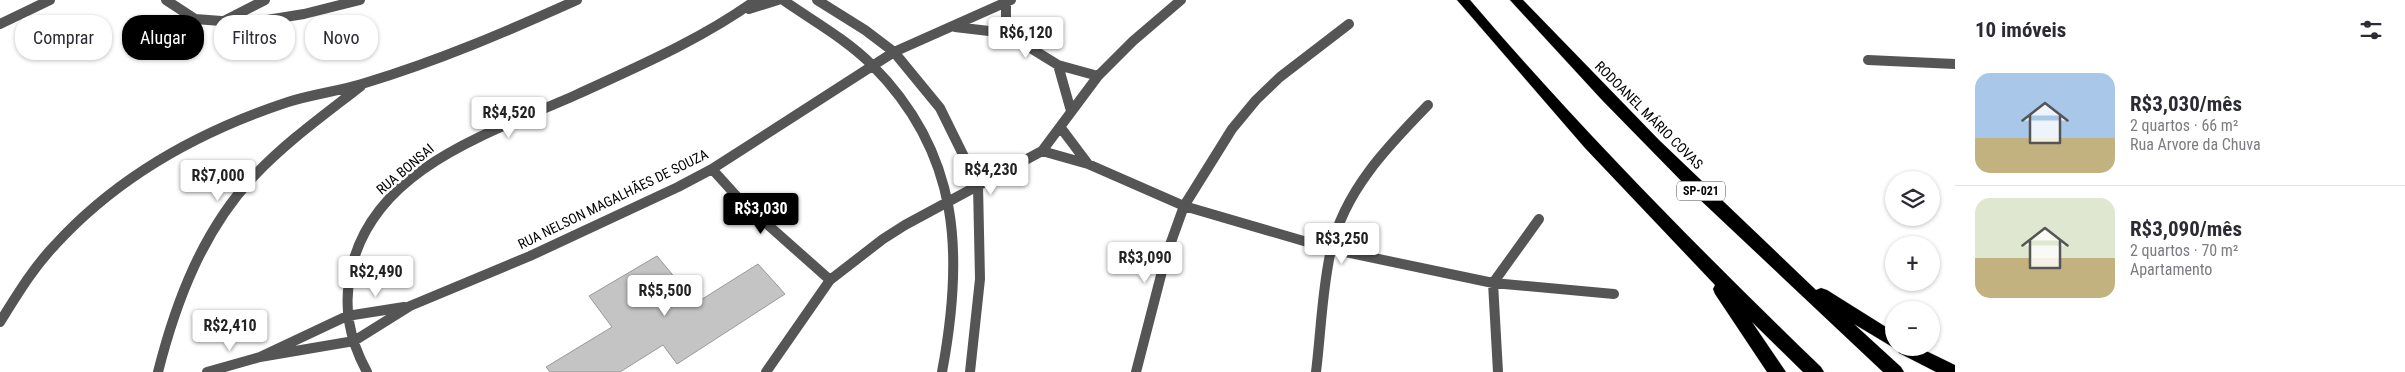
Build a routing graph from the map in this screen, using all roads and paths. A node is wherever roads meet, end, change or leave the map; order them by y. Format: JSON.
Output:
{"nodes":[{"id":1,"x":50,"y":0,"type":"edge"},
{"id":2,"x":166,"y":0,"type":"edge"},
{"id":3,"x":265,"y":0,"type":"edge"},
{"id":4,"x":360,"y":0,"type":"edge"},
{"id":5,"x":576,"y":0,"type":"edge"},
{"id":6,"x":756,"y":0,"type":"edge"},
{"id":7,"x":778,"y":0,"type":"edge"},
{"id":8,"x":783,"y":0,"type":"edge"},
{"id":9,"x":816,"y":0,"type":"edge"},
{"id":10,"x":1181,"y":0,"type":"edge"},
{"id":11,"x":1464,"y":0,"type":"edge"},
{"id":12,"x":1516,"y":0,"type":"edge"},
{"id":13,"x":1008,"y":2,"type":"edge"},
{"id":14,"x":740,"y":12,"type":"junction"},
{"id":15,"x":235,"y":15,"type":"edge"},
{"id":16,"x":295,"y":15,"type":"edge"},
{"id":17,"x":214,"y":20,"type":"edge"},
{"id":18,"x":0,"y":24,"type":"edge"},
{"id":19,"x":1349,"y":24,"type":"dead end"},
{"id":20,"x":954,"y":27,"type":"junction"},
{"id":21,"x":1006,"y":33,"type":"junction"},
{"id":22,"x":894,"y":52,"type":"junction"},
{"id":23,"x":1868,"y":60,"type":"dead end"},
{"id":24,"x":1955,"y":64,"type":"edge"},
{"id":25,"x":1058,"y":65,"type":"junction"},
{"id":26,"x":873,"y":66,"type":"junction"},
{"id":27,"x":1098,"y":76,"type":"junction"},
{"id":28,"x":364,"y":84,"type":"junction"},
{"id":29,"x":1428,"y":105,"type":"dead end"},
{"id":30,"x":1072,"y":110,"type":"junction"},
{"id":31,"x":1061,"y":128,"type":"junction"},
{"id":32,"x":1042,"y":151,"type":"junction"},
{"id":33,"x":1088,"y":164,"type":"junction"},
{"id":34,"x":712,"y":169,"type":"junction"},
{"id":35,"x":978,"y":185,"type":"junction"},
{"id":36,"x":948,"y":202,"type":"junction"},
{"id":37,"x":1184,"y":206,"type":"junction"},
{"id":38,"x":1538,"y":219,"type":"dead end"},
{"id":39,"x":1744,"y":234,"type":"junction"},
{"id":40,"x":1331,"y":249,"type":"junction"},
{"id":41,"x":1700,"y":259,"type":"junction"},
{"id":42,"x":830,"y":280,"type":"junction"},
{"id":43,"x":1493,"y":283,"type":"junction"},
{"id":44,"x":1614,"y":294,"type":"dead end"},
{"id":45,"x":410,"y":306,"type":"junction"},
{"id":46,"x":347,"y":316,"type":"junction"},
{"id":47,"x":0,"y":322,"type":"edge"},
{"id":48,"x":1885,"y":335,"type":"edge"},
{"id":49,"x":354,"y":341,"type":"junction"},
{"id":50,"x":260,"y":356,"type":"junction"},
{"id":51,"x":1921,"y":356,"type":"edge"},
{"id":52,"x":158,"y":372,"type":"edge"},
{"id":53,"x":207,"y":372,"type":"edge"},
{"id":54,"x":367,"y":372,"type":"edge"},
{"id":55,"x":766,"y":372,"type":"edge"},
{"id":56,"x":942,"y":372,"type":"edge"},
{"id":57,"x":970,"y":372,"type":"edge"},
{"id":58,"x":1136,"y":372,"type":"edge"},
{"id":59,"x":1316,"y":372,"type":"edge"},
{"id":60,"x":1498,"y":372,"type":"edge"},
{"id":61,"x":1777,"y":372,"type":"edge"},
{"id":62,"x":1815,"y":372,"type":"edge"},
{"id":63,"x":1895,"y":372,"type":"edge"},
{"id":64,"x":1953,"y":372,"type":"edge"}],
"edges":[{"from":1,"to":18,"type":"street"},
{"from":2,"to":17,"type":"street"},
{"from":3,"to":15,"type":"street"},
{"from":4,"to":16,"type":"street"},
{"from":5,"to":28,"type":"street"},
{"from":6,"to":14,"type":"street"},
{"from":7,"to":14,"type":"street"},
{"from":8,"to":26,"type":"street"},
{"from":9,"to":22,"type":"street"},
{"from":10,"to":27,"type":"street"},
{"from":11,"to":41,"type":"highway"},
{"from":12,"to":39,"type":"highway","name":"RODOANEL MÁRIO COVAS","number":"SP-021"},
{"from":13,"to":20,"type":"street","name":"RUA NELSON MAGALHÃES DE SOUZA"},
{"from":13,"to":21,"type":"street"},
{"from":14,"to":46,"type":"street","name":"RUA BONSAI"},
{"from":19,"to":37,"type":"street"},
{"from":20,"to":21,"type":"street"},
{"from":20,"to":22,"type":"street","name":"RUA NELSON MAGALHÃES DE SOUZA"},
{"from":21,"to":25,"type":"street"},
{"from":22,"to":26,"type":"street","name":"RUA NELSON MAGALHÃES DE SOUZA"},
{"from":22,"to":35,"type":"street"},
{"from":23,"to":24,"type":"street"},
{"from":25,"to":27,"type":"street"},
{"from":25,"to":30,"type":"street"},
{"from":26,"to":34,"type":"street","name":"RUA NELSON MAGALHÃES DE SOUZA"},
{"from":26,"to":36,"type":"street"},
{"from":27,"to":30,"type":"street"},
{"from":28,"to":47,"type":"street"},
{"from":28,"to":52,"type":"street"},
{"from":29,"to":40,"type":"street"},
{"from":30,"to":31,"type":"street"},
{"from":31,"to":32,"type":"street"},
{"from":31,"to":33,"type":"street"},
{"from":32,"to":33,"type":"street"},
{"from":32,"to":35,"type":"street"},
{"from":33,"to":37,"type":"street"},
{"from":34,"to":42,"type":"street"},
{"from":34,"to":45,"type":"street","name":"RUA NELSON MAGALHÃES DE SOUZA"},
{"from":35,"to":36,"type":"street"},
{"from":35,"to":57,"type":"street"},
{"from":36,"to":42,"type":"street"},
{"from":36,"to":56,"type":"street"},
{"from":37,"to":40,"type":"street"},
{"from":37,"to":58,"type":"street"},
{"from":38,"to":43,"type":"street"},
{"from":39,"to":48,"type":"highway"},
{"from":39,"to":63,"type":"highway","name":"RODOANEL MÁRIO COVAS","number":"SP-021"},
{"from":40,"to":43,"type":"street"},
{"from":40,"to":59,"type":"street"},
{"from":41,"to":61,"type":"highway"},
{"from":41,"to":62,"type":"highway"},
{"from":42,"to":55,"type":"street"},
{"from":43,"to":44,"type":"street"},
{"from":43,"to":60,"type":"street"},
{"from":45,"to":46,"type":"street","name":"RUA NELSON MAGALHÃES DE SOUZA"},
{"from":45,"to":49,"type":"street","name":"RUA NELSON MAGALHÃES DE SOUZA"},
{"from":46,"to":49,"type":"street","name":"RUA BONSAI"},
{"from":46,"to":50,"type":"street","name":"RUA NELSON MAGALHÃES DE SOUZA"},
{"from":49,"to":50,"type":"street"},
{"from":49,"to":54,"type":"street","name":"RUA BONSAI"},
{"from":50,"to":53,"type":"street","name":"RUA NELSON MAGALHÃES DE SOUZA"},
{"from":51,"to":64,"type":"highway"}]}
